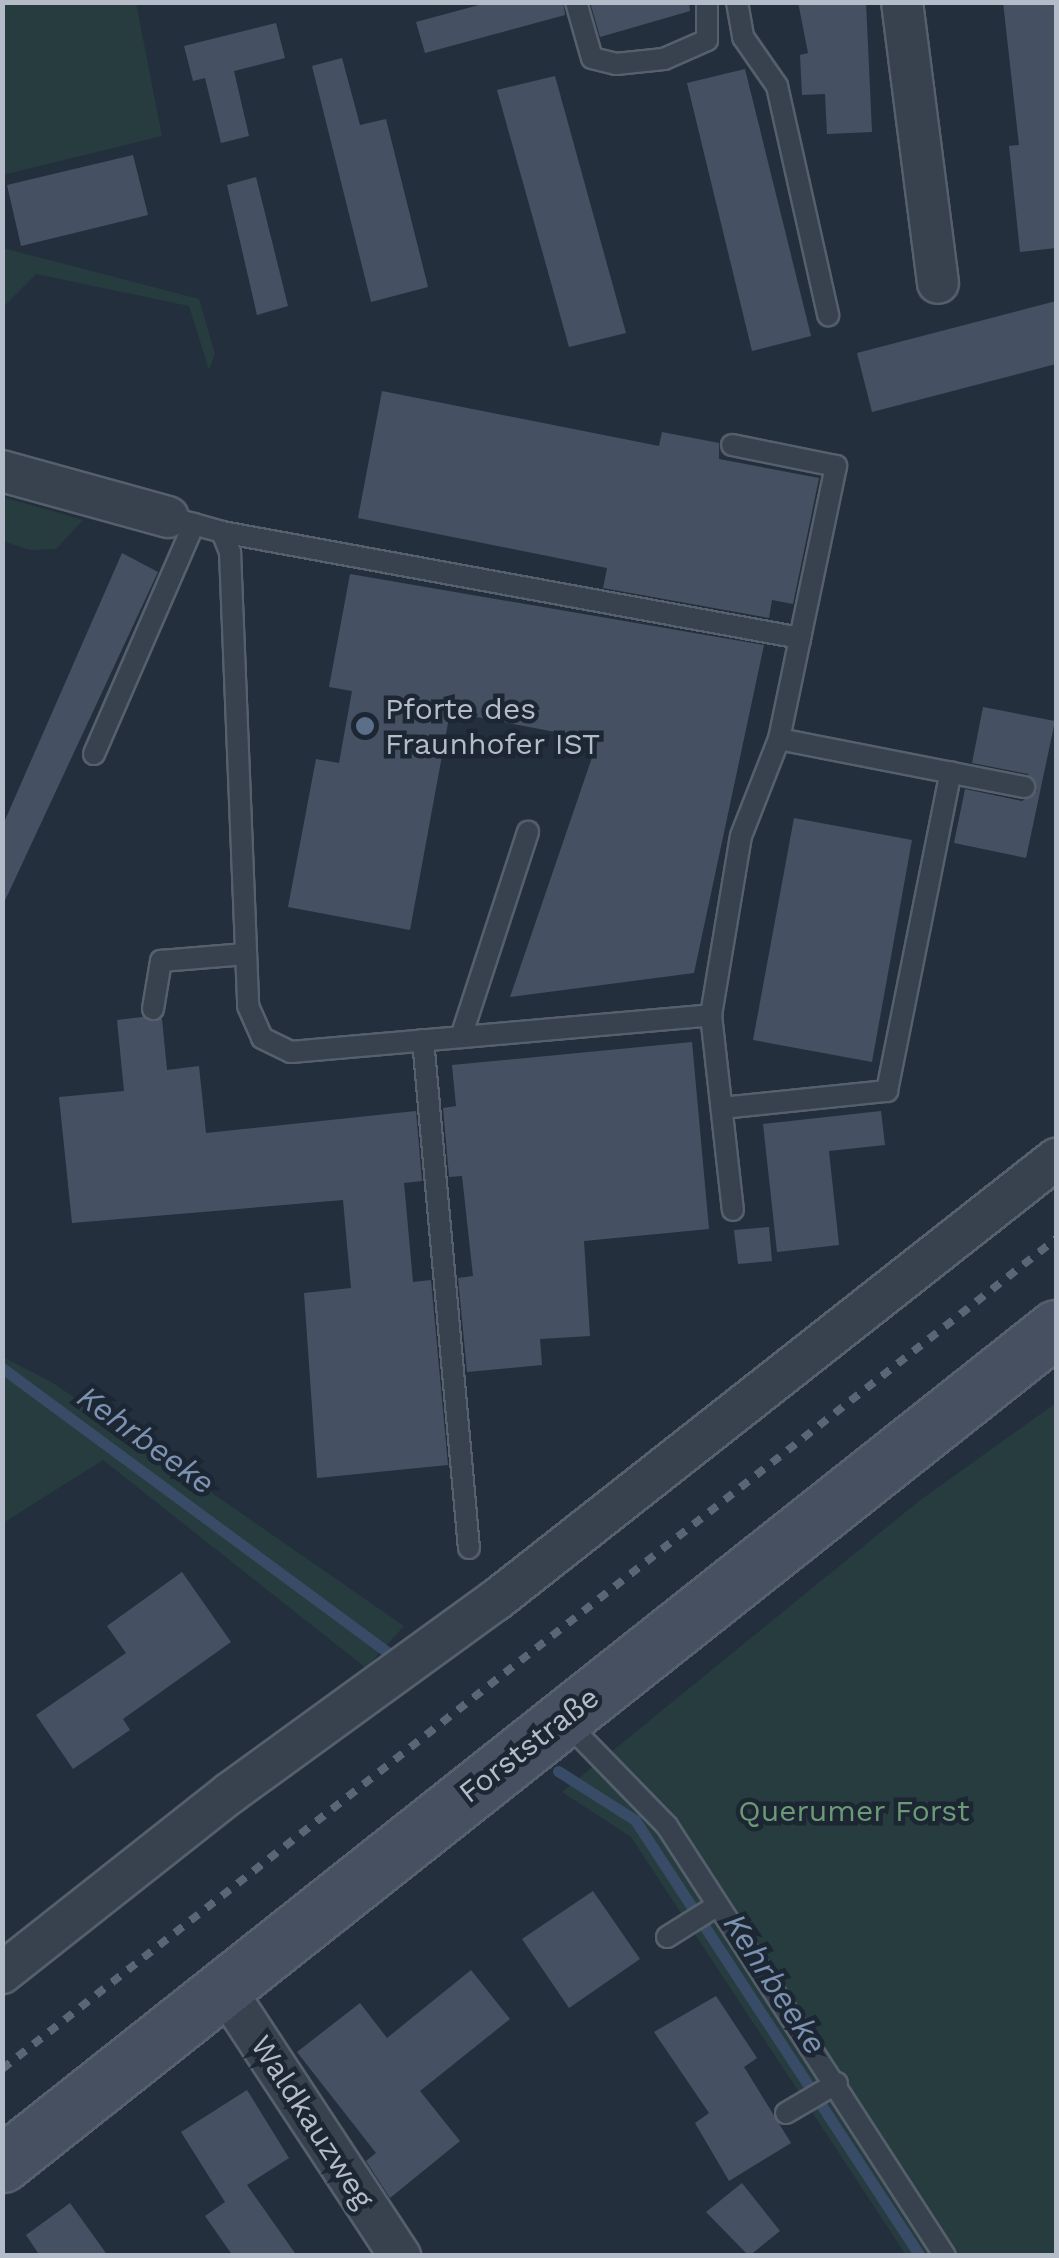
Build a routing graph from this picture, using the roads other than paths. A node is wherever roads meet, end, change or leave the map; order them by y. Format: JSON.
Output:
{"nodes":[{"id":1,"x":576,"y":2,"type":"edge"},
{"id":2,"x":708,"y":2,"type":"edge"},
{"id":3,"x":736,"y":2,"type":"edge"},
{"id":4,"x":902,"y":2,"type":"edge"},
{"id":5,"x":938,"y":283,"type":"dead end"},
{"id":6,"x":828,"y":315,"type":"dead end"},
{"id":7,"x":732,"y":444,"type":"dead end"},
{"id":8,"x":2,"y":471,"type":"edge"},
{"id":9,"x":181,"y":520,"type":"junction"},
{"id":10,"x":222,"y":532,"type":"junction"},
{"id":11,"x":800,"y":638,"type":"junction"},
{"id":12,"x":779,"y":739,"type":"junction"},
{"id":13,"x":94,"y":754,"type":"dead end"},
{"id":14,"x":951,"y":772,"type":"junction"},
{"id":15,"x":1024,"y":786,"type":"dead end"},
{"id":16,"x":528,"y":832,"type":"dead end"},
{"id":17,"x":246,"y":954,"type":"junction"},
{"id":18,"x":153,"y":1009,"type":"dead end"},
{"id":19,"x":711,"y":1015,"type":"junction"},
{"id":20,"x":461,"y":1037,"type":"junction"},
{"id":21,"x":423,"y":1040,"type":"junction"},
{"id":22,"x":722,"y":1108,"type":"junction"},
{"id":23,"x":1056,"y":1159,"type":"edge"},
{"id":24,"x":733,"y":1210,"type":"dead end"},
{"id":25,"x":1056,"y":1328,"type":"edge"},
{"id":26,"x":470,"y":1548,"type":"dead end"},
{"id":27,"x":562,"y":1719,"type":"junction"},
{"id":28,"x":718,"y":1905,"type":"junction"},
{"id":29,"x":667,"y":1937,"type":"dead end"},
{"id":30,"x":2,"y":1973,"type":"edge"},
{"id":31,"x":224,"y":1988,"type":"junction"},
{"id":32,"x":837,"y":2083,"type":"junction"},
{"id":33,"x":786,"y":2113,"type":"dead end"},
{"id":34,"x":2,"y":2164,"type":"edge"},
{"id":35,"x":400,"y":2256,"type":"edge"},
{"id":36,"x":945,"y":2256,"type":"edge"}],
"edges":[{"from":1,"to":2,"type":"lane"},
{"from":3,"to":6,"type":"lane"},
{"from":4,"to":5,"type":"street"},
{"from":7,"to":11,"type":"lane"},
{"from":8,"to":9,"type":"street"},
{"from":9,"to":10,"type":"lane"},
{"from":9,"to":13,"type":"lane"},
{"from":10,"to":11,"type":"lane"},
{"from":10,"to":17,"type":"lane"},
{"from":11,"to":12,"type":"lane"},
{"from":12,"to":14,"type":"lane"},
{"from":12,"to":19,"type":"lane"},
{"from":14,"to":15,"type":"lane"},
{"from":14,"to":22,"type":"lane"},
{"from":16,"to":20,"type":"lane"},
{"from":17,"to":18,"type":"lane"},
{"from":17,"to":21,"type":"lane"},
{"from":19,"to":20,"type":"lane"},
{"from":19,"to":22,"type":"lane"},
{"from":20,"to":21,"type":"lane"},
{"from":21,"to":26,"type":"lane"},
{"from":22,"to":24,"type":"lane"},
{"from":23,"to":30,"type":"street"},
{"from":25,"to":27,"type":"main road","name":"Forststraße"},
{"from":27,"to":28,"type":"lane"},
{"from":27,"to":31,"type":"main road","name":"Forststraße"},
{"from":28,"to":29,"type":"lane"},
{"from":28,"to":32,"type":"lane"},
{"from":31,"to":34,"type":"main road","name":"Forststraße"},
{"from":31,"to":35,"type":"street","name":"Waldkauzweg"},
{"from":32,"to":33,"type":"lane"},
{"from":32,"to":36,"type":"lane"}]}
